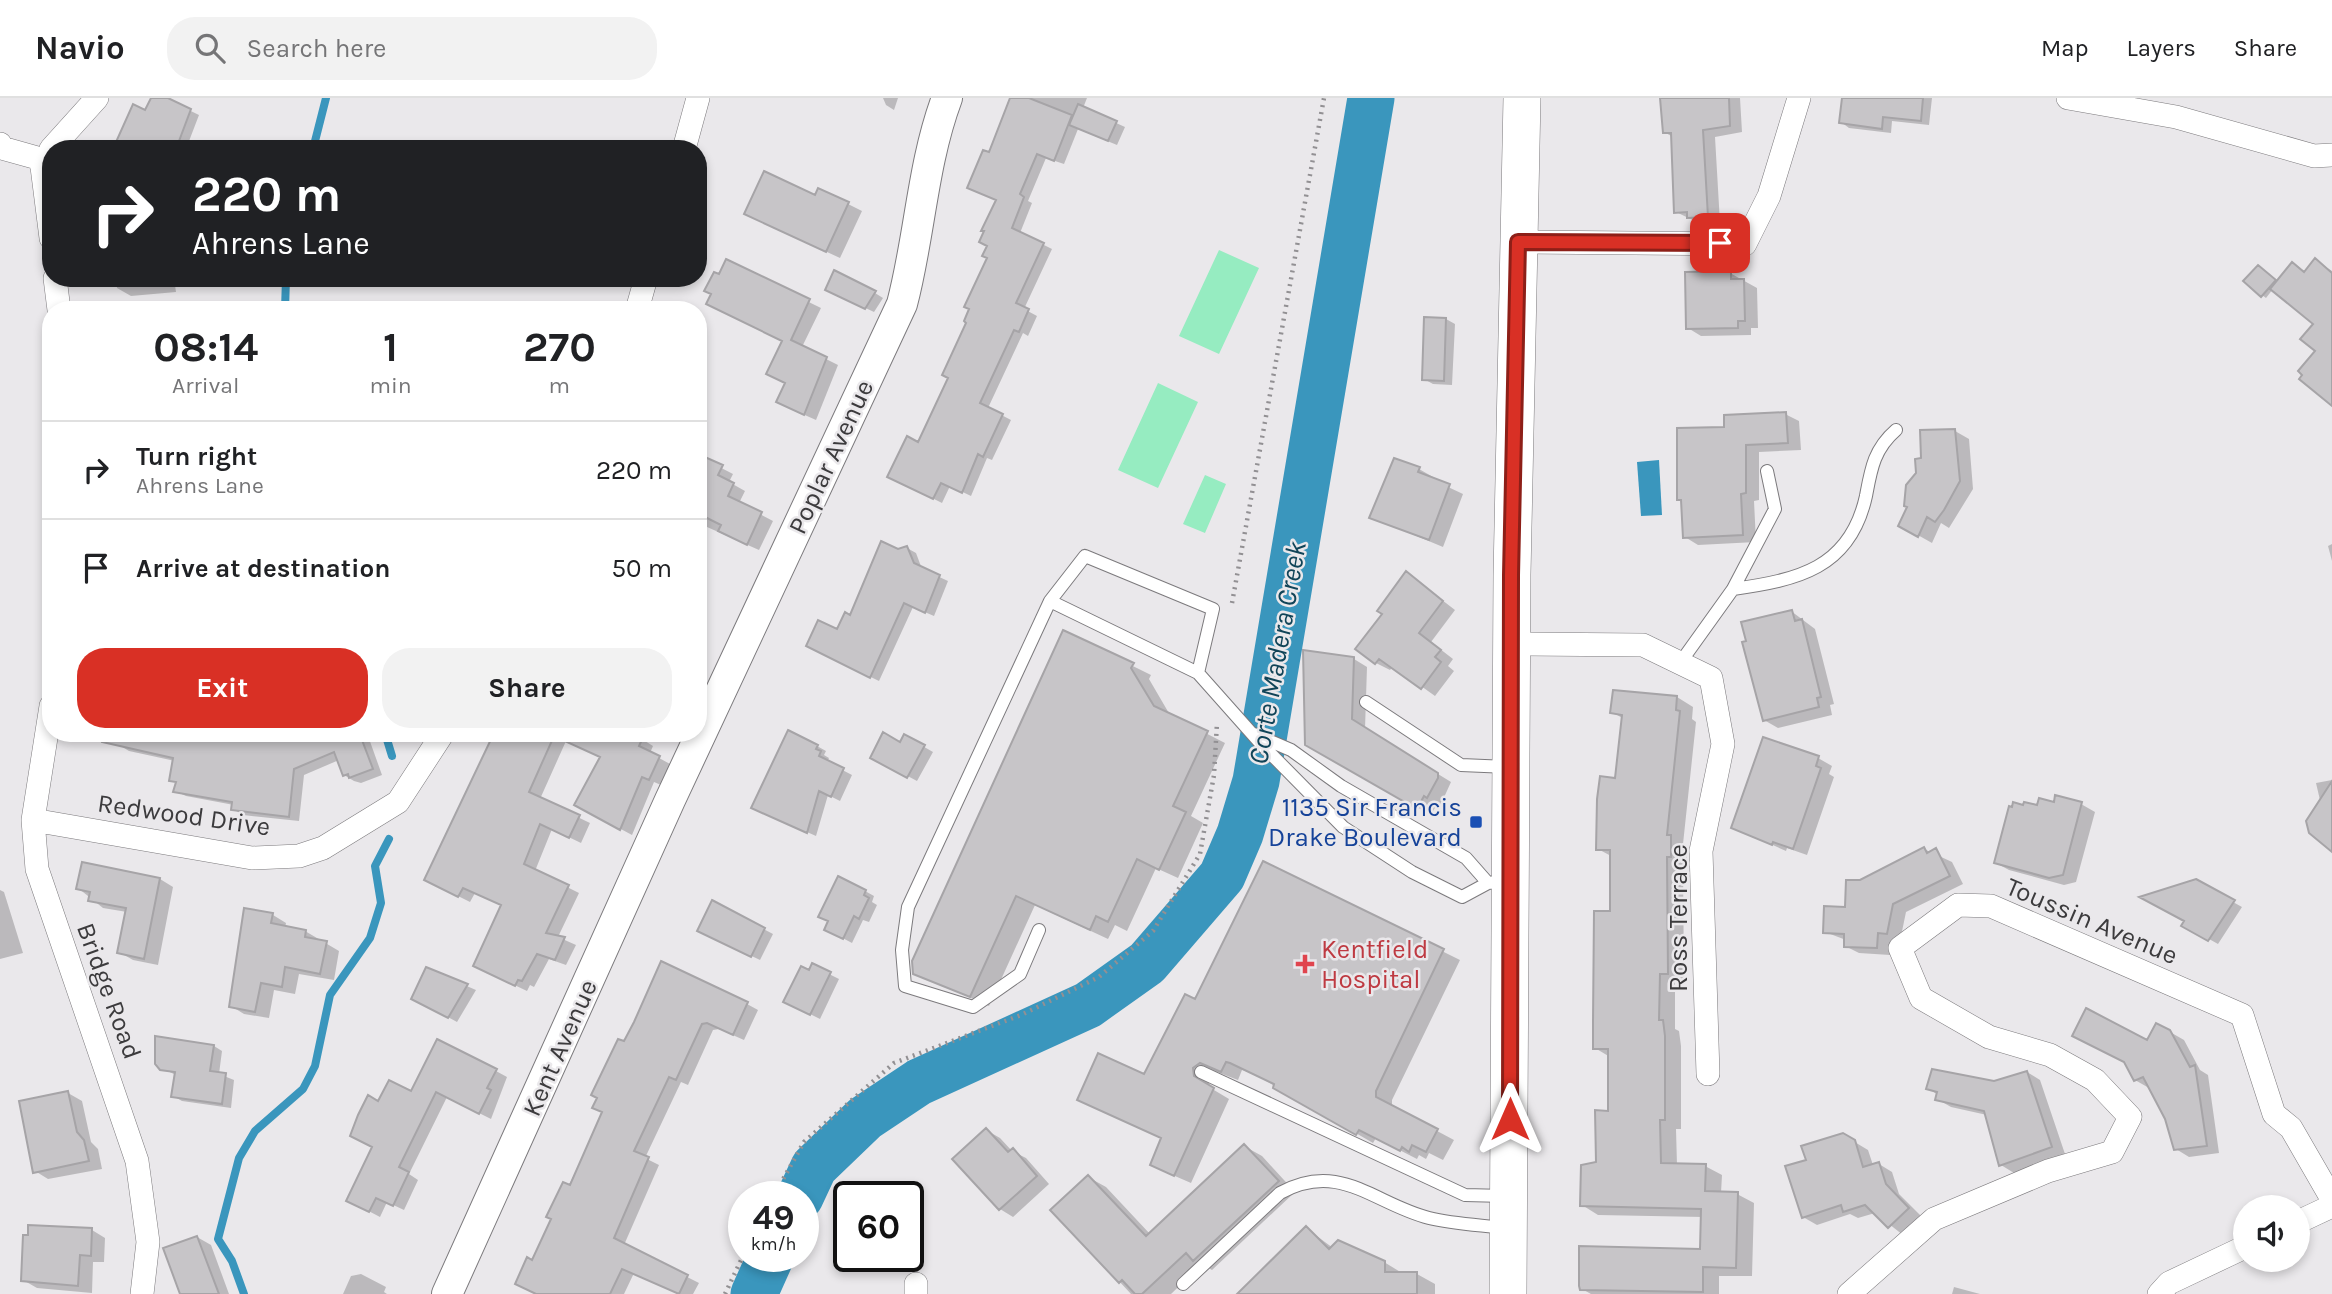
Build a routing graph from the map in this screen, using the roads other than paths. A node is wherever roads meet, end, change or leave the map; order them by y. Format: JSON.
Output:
{"nodes":[{"id":1,"x":97,"y":98,"type":"edge"},
{"id":2,"x":698,"y":98,"type":"edge"},
{"id":3,"x":947,"y":98,"type":"edge"},
{"id":4,"x":1522,"y":98,"type":"edge"},
{"id":5,"x":1800,"y":98,"type":"edge"},
{"id":6,"x":2068,"y":98,"type":"edge"},
{"id":7,"x":59,"y":140,"type":"edge"},
{"id":8,"x":686,"y":140,"type":"edge"},
{"id":9,"x":0,"y":144,"type":"edge"},
{"id":10,"x":42,"y":152,"type":"edge"},
{"id":11,"x":2332,"y":155,"type":"edge"},
{"id":12,"x":1518,"y":242,"type":"junction"},
{"id":13,"x":1896,"y":430,"type":"dead end"},
{"id":14,"x":1767,"y":471,"type":"dead end"},
{"id":15,"x":1733,"y":589,"type":"junction"},
{"id":16,"x":1050,"y":601,"type":"junction"},
{"id":17,"x":1511,"y":644,"type":"junction"},
{"id":18,"x":1680,"y":663,"type":"junction"},
{"id":19,"x":1198,"y":673,"type":"junction"},
{"id":20,"x":1366,"y":702,"type":"dead end"},
{"id":21,"x":707,"y":721,"type":"edge"},
{"id":22,"x":1249,"y":732,"type":"junction"},
{"id":23,"x":45,"y":742,"type":"edge"},
{"id":24,"x":437,"y":742,"type":"edge"},
{"id":25,"x":697,"y":742,"type":"edge"},
{"id":26,"x":1512,"y":767,"type":"junction"},
{"id":27,"x":670,"y":800,"type":"joint"},
{"id":28,"x":33,"y":820,"type":"junction"},
{"id":29,"x":1500,"y":882,"type":"junction"},
{"id":30,"x":1039,"y":930,"type":"dead end"},
{"id":31,"x":1201,"y":1072,"type":"dead end"},
{"id":32,"x":1708,"y":1074,"type":"dead end"},
{"id":33,"x":2332,"y":1199,"type":"edge"},
{"id":34,"x":2332,"y":1206,"type":"edge"},
{"id":35,"x":1509,"y":1212,"type":"junction"},
{"id":36,"x":2310,"y":1216,"type":"edge"},
{"id":37,"x":2233,"y":1253,"type":"edge"},
{"id":38,"x":1183,"y":1284,"type":"dead end"},
{"id":39,"x":142,"y":1294,"type":"edge"},
{"id":40,"x":447,"y":1294,"type":"edge"},
{"id":41,"x":1508,"y":1294,"type":"edge"},
{"id":42,"x":1849,"y":1294,"type":"edge"},
{"id":43,"x":2159,"y":1294,"type":"edge"}],
"edges":[{"from":1,"to":7,"type":"street"},
{"from":2,"to":8,"type":"street"},
{"from":3,"to":21,"type":"street","name":"Poplar Avenue"},
{"from":4,"to":12,"type":"main road"},
{"from":5,"to":12,"type":"street"},
{"from":6,"to":11,"type":"street"},
{"from":9,"to":10,"type":"street"},
{"from":12,"to":17,"type":"main road"},
{"from":13,"to":15,"type":"lane"},
{"from":14,"to":15,"type":"lane"},
{"from":15,"to":18,"type":"lane"},
{"from":16,"to":19,"type":"lane"},
{"from":16,"to":19,"type":"lane"},
{"from":16,"to":30,"type":"lane"},
{"from":17,"to":18,"type":"street","name":"Ross Terrace"},
{"from":17,"to":26,"type":"main road"},
{"from":18,"to":32,"type":"street","name":"Ross Terrace"},
{"from":19,"to":22,"type":"lane"},
{"from":20,"to":26,"type":"lane"},
{"from":22,"to":29,"type":"lane"},
{"from":22,"to":29,"type":"lane"},
{"from":23,"to":28,"type":"street","name":"Bridge Road"},
{"from":24,"to":28,"type":"street","name":"Redwood Drive"},
{"from":25,"to":27,"type":"street","name":"Poplar Avenue"},
{"from":26,"to":29,"type":"main road"},
{"from":27,"to":40,"type":"street","name":"Kent Avenue"},
{"from":28,"to":39,"type":"street","name":"Bridge Road"},
{"from":29,"to":35,"type":"main road"},
{"from":31,"to":35,"type":"lane"},
{"from":33,"to":42,"type":"street","name":"Toussin Avenue"},
{"from":34,"to":36,"type":"street"},
{"from":35,"to":38,"type":"lane"},
{"from":35,"to":41,"type":"main road"},
{"from":37,"to":43,"type":"street"}]}
